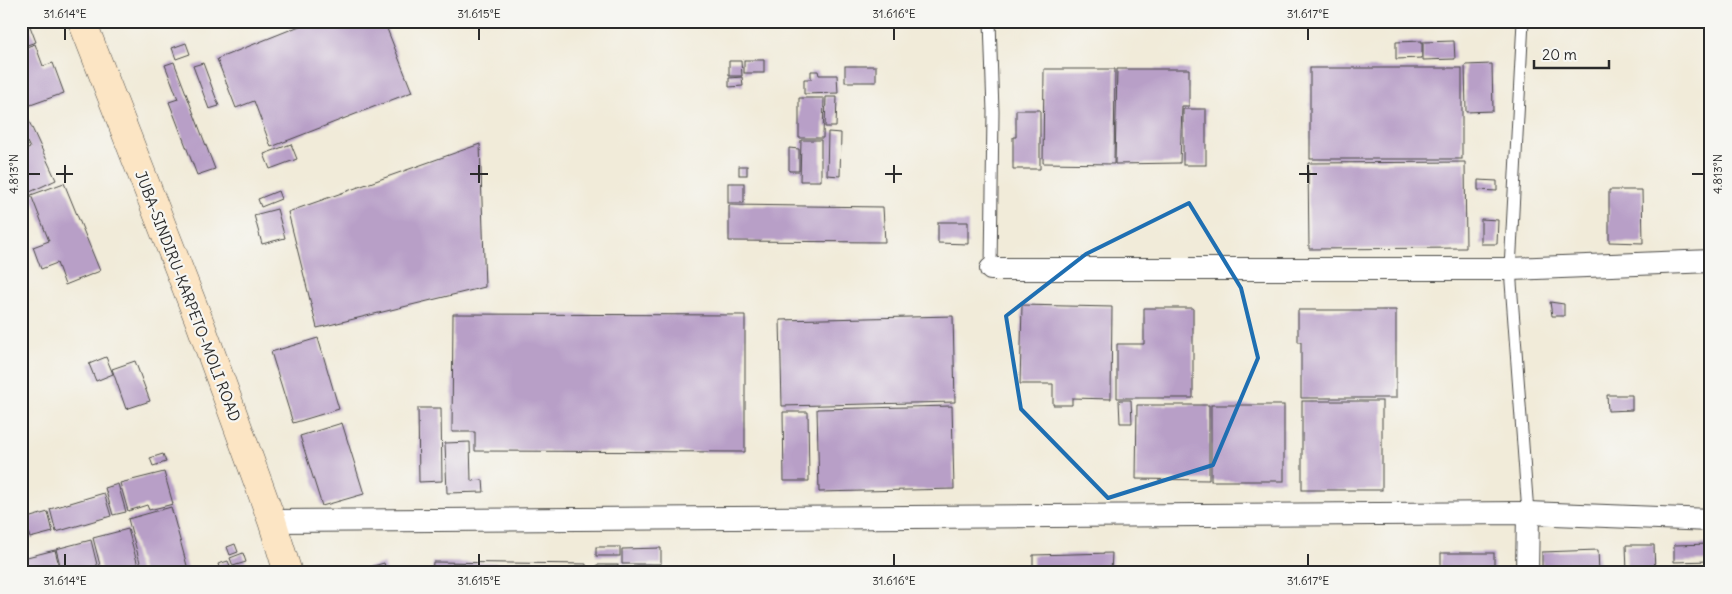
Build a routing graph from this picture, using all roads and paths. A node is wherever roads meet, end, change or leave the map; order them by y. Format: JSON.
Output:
{"nodes":[{"id":1,"x":82,"y":21,"type":"edge"},
{"id":2,"x":990,"y":21,"type":"edge"},
{"id":3,"x":1523,"y":21,"type":"edge"},
{"id":4,"x":1711,"y":261,"type":"edge"},
{"id":5,"x":991,"y":269,"type":"joint"},
{"id":6,"x":1510,"y":269,"type":"junction"},
{"id":7,"x":1528,"y":513,"type":"junction"},
{"id":8,"x":1711,"y":520,"type":"edge"},
{"id":9,"x":272,"y":521,"type":"junction"},
{"id":10,"x":288,"y":573,"type":"edge"},
{"id":11,"x":1527,"y":573,"type":"edge"}],
"edges":[{"from":1,"to":9,"type":"main road","name":"JUBA-SINDIRU-KARPETO-MOLI ROAD"},
{"from":2,"to":5,"type":"lane"},
{"from":3,"to":6,"type":"lane"},
{"from":4,"to":6,"type":"street"},
{"from":5,"to":6,"type":"street"},
{"from":6,"to":7,"type":"lane"},
{"from":7,"to":8,"type":"street"},
{"from":7,"to":9,"type":"street"},
{"from":7,"to":11,"type":"street"},
{"from":9,"to":10,"type":"main road","name":"JUBA-SINDIRU-KARPETO-MOLI ROAD"}]}
